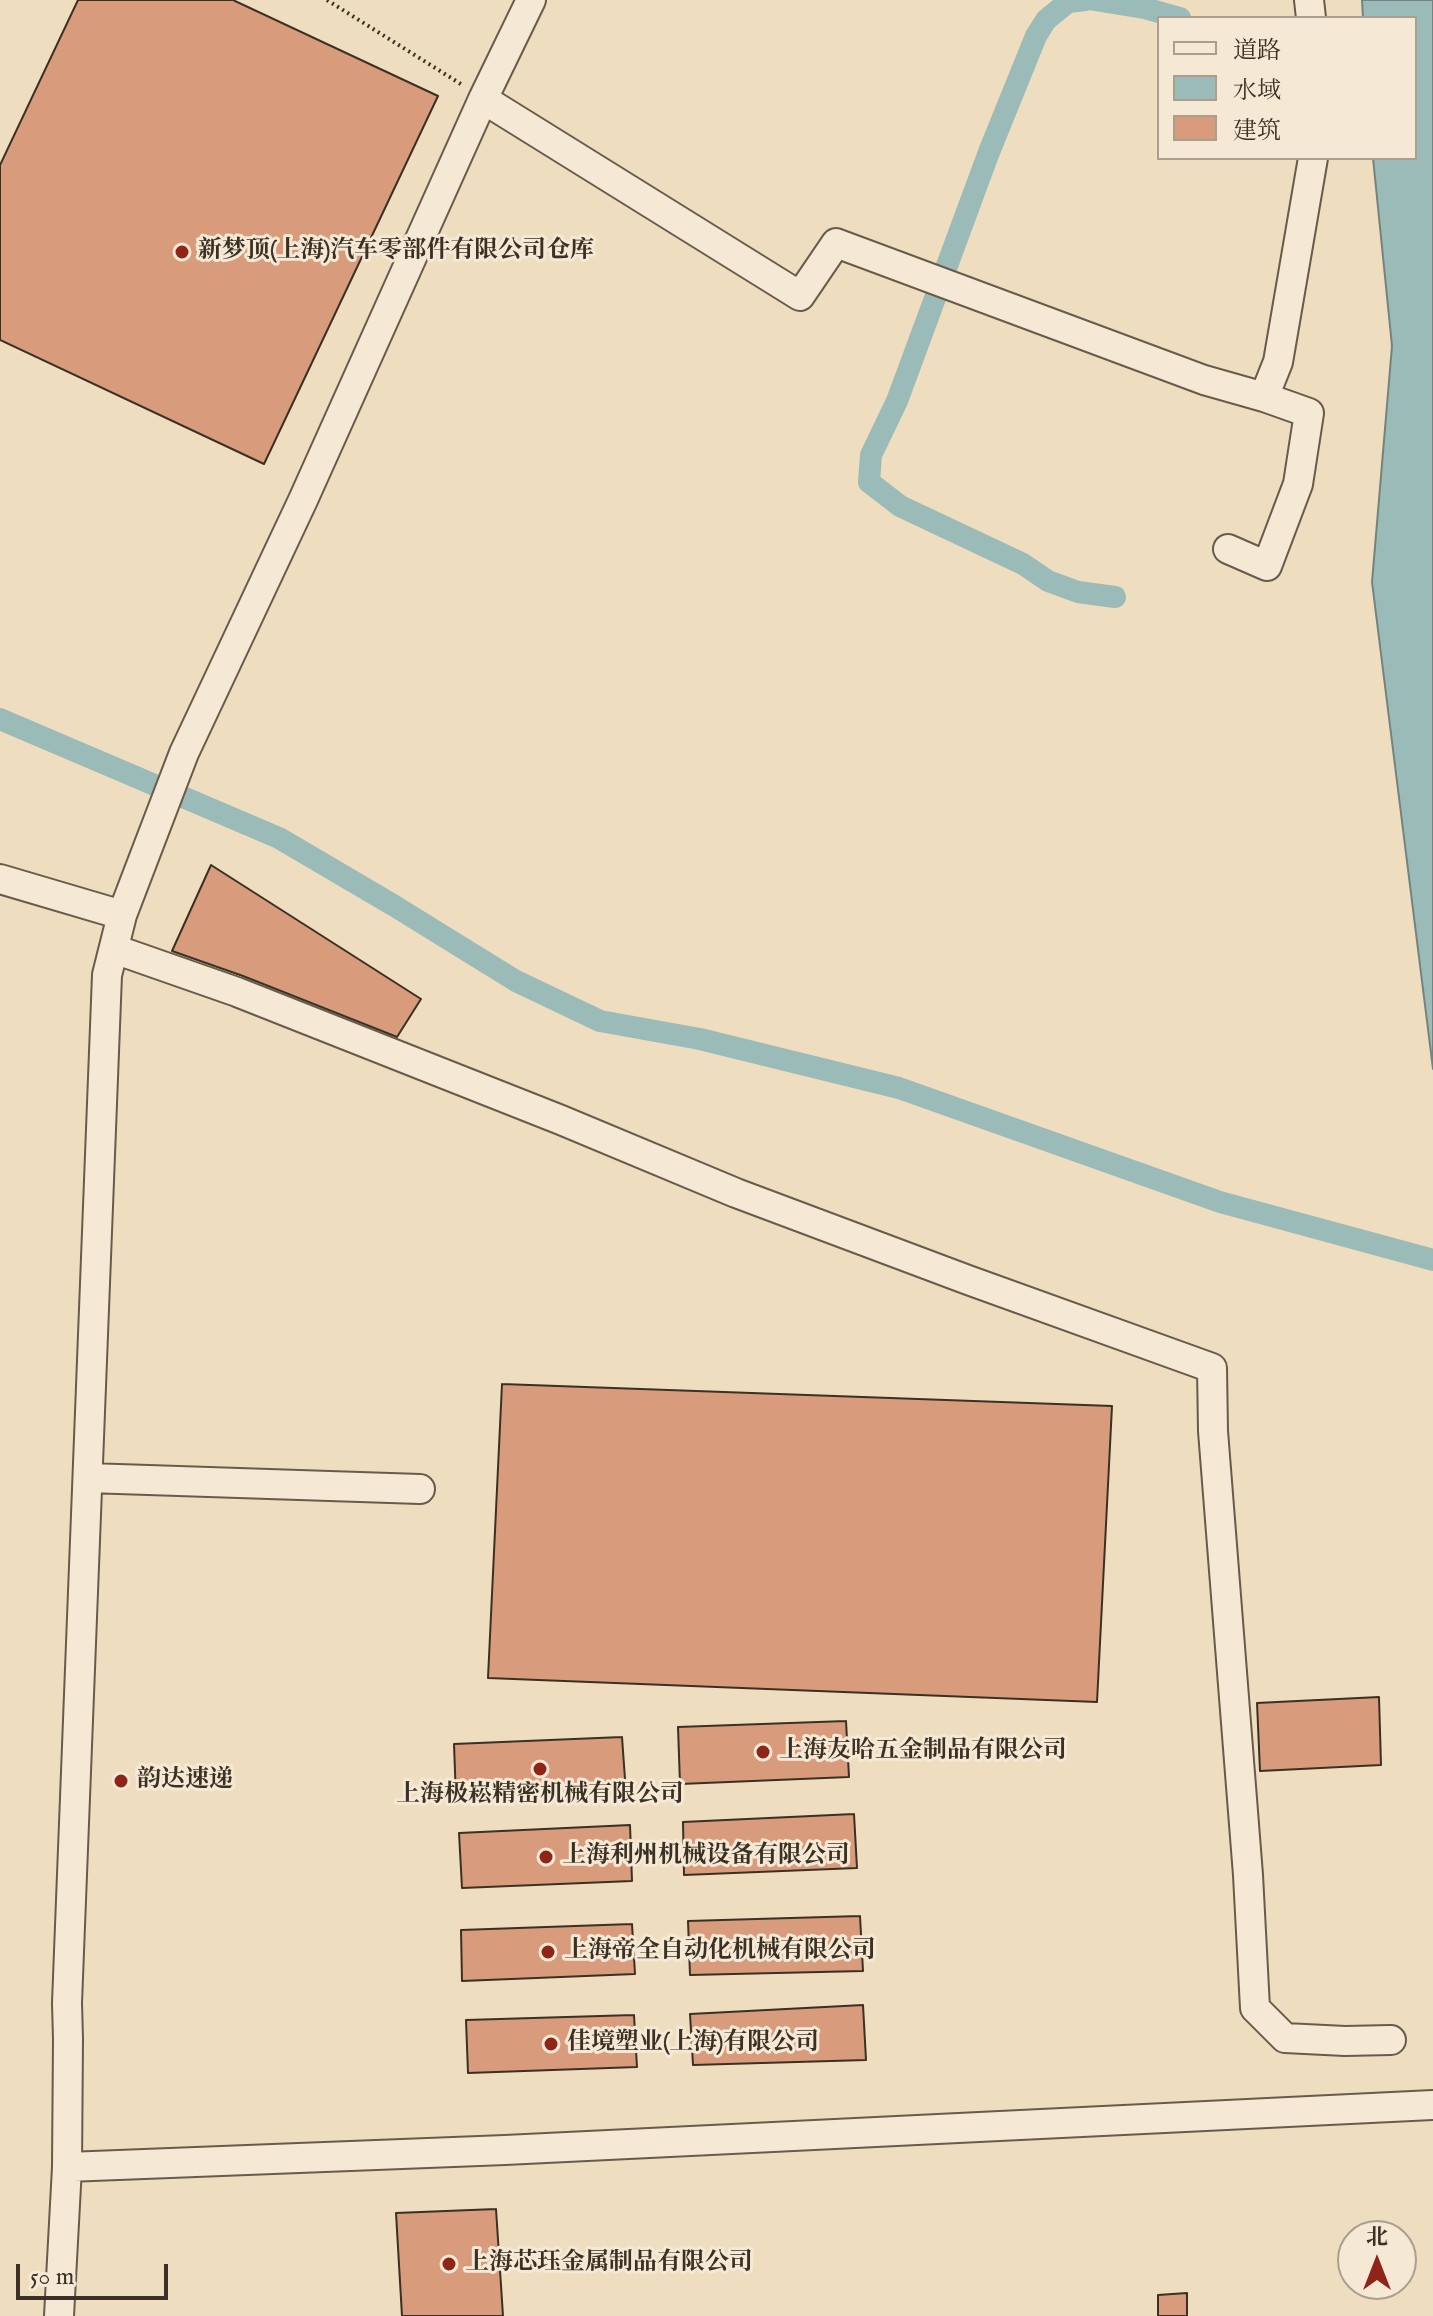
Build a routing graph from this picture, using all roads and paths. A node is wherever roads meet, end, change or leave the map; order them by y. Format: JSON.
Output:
{"nodes":[{"id":1,"x":327,"y":0,"type":"edge"},
{"id":2,"x":531,"y":0,"type":"edge"},
{"id":3,"x":483,"y":99,"type":"junction"},
{"id":4,"x":1313,"y":160,"type":"edge"},
{"id":5,"x":1264,"y":397,"type":"junction"},
{"id":6,"x":1228,"y":549,"type":"dead end"},
{"id":7,"x":0,"y":879,"type":"edge"},
{"id":8,"x":122,"y":915,"type":"junction"},
{"id":9,"x":114,"y":949,"type":"junction"},
{"id":10,"x":88,"y":1478,"type":"junction"},
{"id":11,"x":420,"y":1489,"type":"dead end"},
{"id":12,"x":1391,"y":2040,"type":"dead end"},
{"id":13,"x":1433,"y":2105,"type":"edge"},
{"id":14,"x":67,"y":2167,"type":"junction"},
{"id":15,"x":59,"y":2316,"type":"edge"}],
"edges":[{"from":1,"to":3,"type":"path"},
{"from":2,"to":3,"type":"street"},
{"from":3,"to":5,"type":"street"},
{"from":3,"to":8,"type":"street"},
{"from":4,"to":5,"type":"street"},
{"from":5,"to":6,"type":"street"},
{"from":7,"to":8,"type":"street"},
{"from":8,"to":9,"type":"street"},
{"from":9,"to":10,"type":"street"},
{"from":9,"to":12,"type":"street"},
{"from":10,"to":11,"type":"street"},
{"from":10,"to":14,"type":"street"},
{"from":13,"to":14,"type":"street"},
{"from":14,"to":15,"type":"street"}]}
